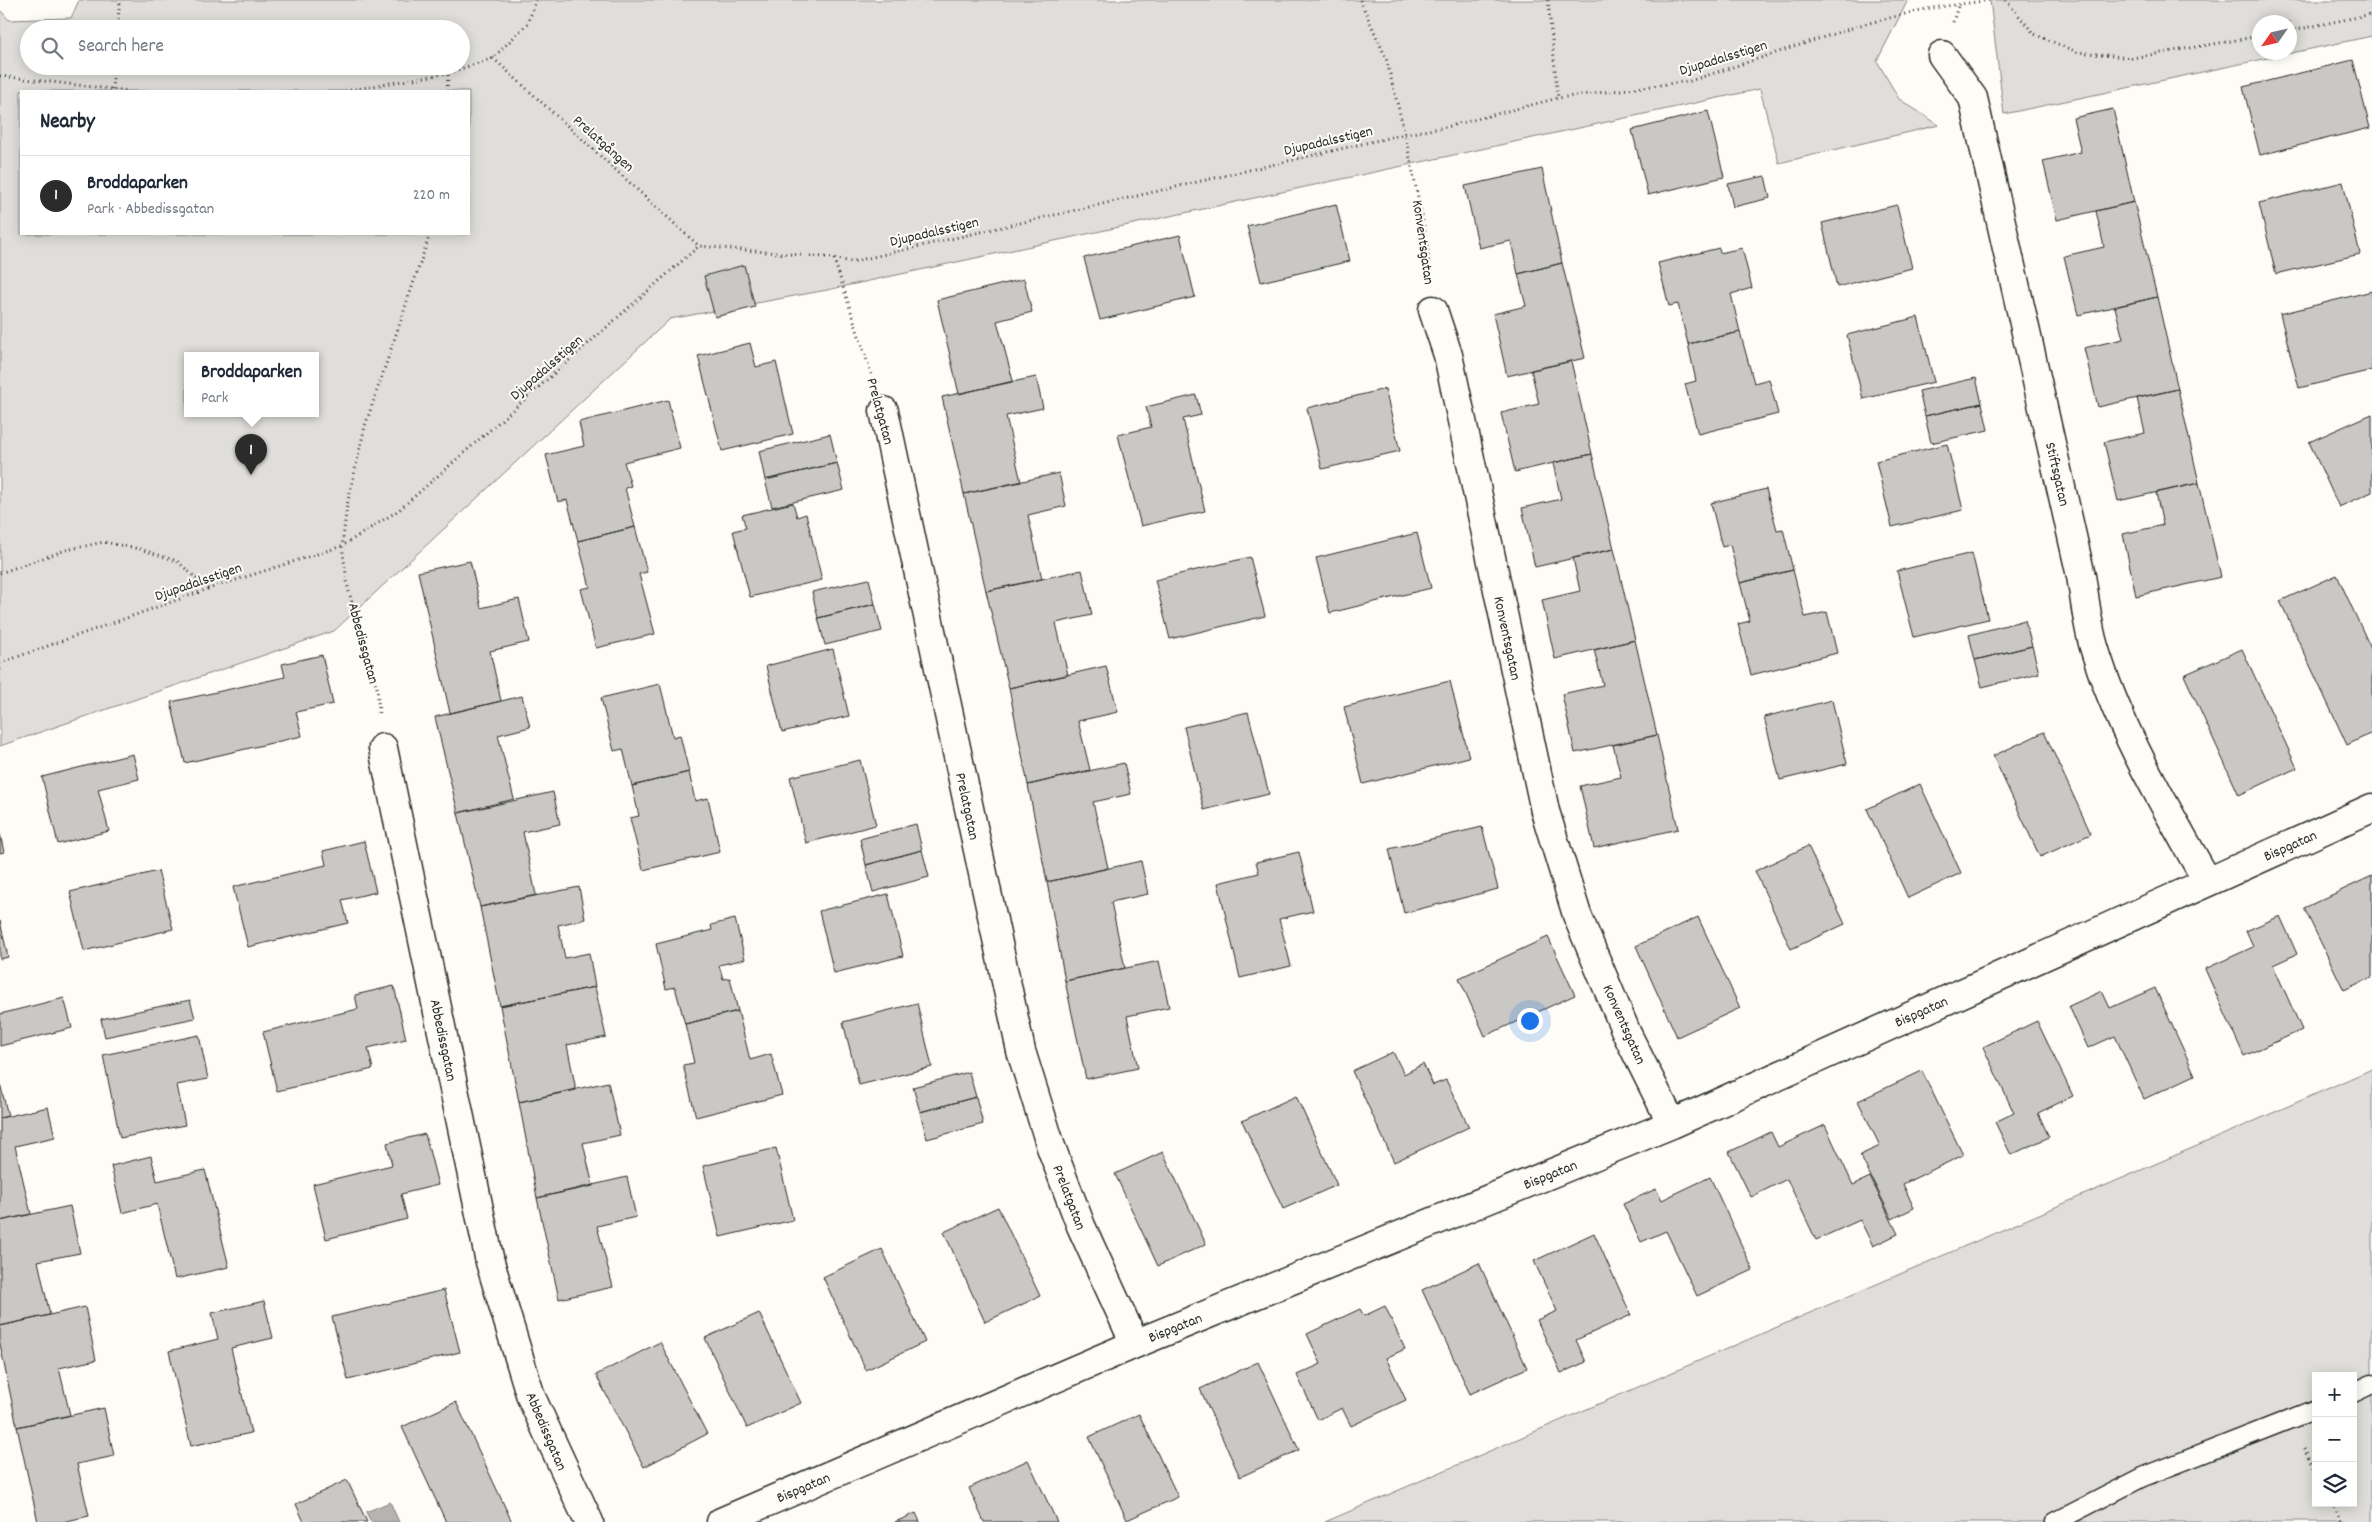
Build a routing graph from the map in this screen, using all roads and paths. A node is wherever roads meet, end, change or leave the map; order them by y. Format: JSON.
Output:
{"nodes":[{"id":1,"x":120,"y":0,"type":"edge"},
{"id":2,"x":536,"y":0,"type":"edge"},
{"id":3,"x":1360,"y":0,"type":"edge"},
{"id":4,"x":1548,"y":0,"type":"edge"},
{"id":5,"x":1991,"y":0,"type":"edge"},
{"id":6,"x":2006,"y":0,"type":"edge"},
{"id":7,"x":1976,"y":2,"type":"edge"},
{"id":8,"x":2372,"y":14,"type":"edge"},
{"id":9,"x":119,"y":20,"type":"edge"},
{"id":10,"x":2297,"y":29,"type":"edge"},
{"id":11,"x":2252,"y":37,"type":"edge"},
{"id":12,"x":1942,"y":55,"type":"dead end"},
{"id":13,"x":493,"y":58,"type":"junction"},
{"id":14,"x":470,"y":66,"type":"edge"},
{"id":15,"x":113,"y":75,"type":"edge"},
{"id":16,"x":437,"y":75,"type":"edge"},
{"id":17,"x":448,"y":75,"type":"edge"},
{"id":18,"x":0,"y":76,"type":"edge"},
{"id":19,"x":112,"y":89,"type":"junction"},
{"id":20,"x":120,"y":90,"type":"edge"},
{"id":21,"x":351,"y":90,"type":"edge"},
{"id":22,"x":447,"y":90,"type":"edge"},
{"id":23,"x":1558,"y":98,"type":"junction"},
{"id":24,"x":1405,"y":134,"type":"junction"},
{"id":25,"x":430,"y":235,"type":"edge"},
{"id":26,"x":699,"y":246,"type":"junction"},
{"id":27,"x":834,"y":258,"type":"junction"},
{"id":28,"x":1433,"y":310,"type":"joint"},
{"id":29,"x":884,"y":411,"type":"joint"},
{"id":30,"x":342,"y":546,"type":"junction"},
{"id":31,"x":0,"y":573,"type":"edge"},
{"id":32,"x":208,"y":589,"type":"junction"},
{"id":33,"x":0,"y":664,"type":"edge"},
{"id":34,"x":382,"y":748,"type":"joint"},
{"id":35,"x":2372,"y":808,"type":"edge"},
{"id":36,"x":2207,"y":881,"type":"junction"},
{"id":37,"x":1672,"y":1124,"type":"junction"},
{"id":38,"x":1134,"y":1344,"type":"junction"},
{"id":39,"x":2372,"y":1384,"type":"edge"},
{"id":40,"x":2357,"y":1391,"type":"edge"},
{"id":41,"x":2312,"y":1412,"type":"edge"},
{"id":42,"x":2334,"y":1507,"type":"edge"},
{"id":43,"x":589,"y":1522,"type":"edge"},
{"id":44,"x":721,"y":1522,"type":"edge"},
{"id":45,"x":2055,"y":1522,"type":"edge"},
{"id":46,"x":2342,"y":1522,"type":"edge"}],
"edges":[{"from":1,"to":9,"type":"path"},
{"from":2,"to":13,"type":"path"},
{"from":3,"to":24,"type":"path","name":"Konventsgatan"},
{"from":4,"to":23,"type":"path"},
{"from":5,"to":7,"type":"path","name":"Djupadalsstigen"},
{"from":6,"to":11,"type":"path"},
{"from":7,"to":23,"type":"path","name":"Djupadalsstigen"},
{"from":8,"to":10,"type":"path"},
{"from":12,"to":36,"type":"street","name":"Stiftsgatan"},
{"from":13,"to":14,"type":"path"},
{"from":13,"to":26,"type":"path","name":"Prelatgången"},
{"from":15,"to":19,"type":"path"},
{"from":16,"to":21,"type":"path"},
{"from":17,"to":22,"type":"path"},
{"from":18,"to":19,"type":"path"},
{"from":19,"to":20,"type":"path"},
{"from":23,"to":24,"type":"path","name":"Djupadalsstigen"},
{"from":24,"to":27,"type":"path","name":"Djupadalsstigen"},
{"from":24,"to":28,"type":"path","name":"Konventsgatan"},
{"from":25,"to":30,"type":"path","name":"Abbedissgatan"},
{"from":26,"to":27,"type":"path","name":"Djupadalsstigen"},
{"from":26,"to":30,"type":"path","name":"Djupadalsstigen"},
{"from":27,"to":29,"type":"path","name":"Prelatgatan"},
{"from":28,"to":37,"type":"street","name":"Konventsgatan"},
{"from":29,"to":38,"type":"street","name":"Prelatgatan"},
{"from":30,"to":32,"type":"path","name":"Djupadalsstigen"},
{"from":30,"to":34,"type":"path","name":"Abbedissgatan"},
{"from":31,"to":32,"type":"path"},
{"from":32,"to":33,"type":"path","name":"Djupadalsstigen"},
{"from":34,"to":43,"type":"street","name":"Abbedissgatan"},
{"from":35,"to":36,"type":"street","name":"Bispgatan"},
{"from":36,"to":37,"type":"street","name":"Bispgatan"},
{"from":37,"to":38,"type":"street","name":"Bispgatan"},
{"from":38,"to":44,"type":"street","name":"Bispgatan"},
{"from":39,"to":40,"type":"lane"},
{"from":41,"to":45,"type":"lane"},
{"from":42,"to":46,"type":"path"}]}
